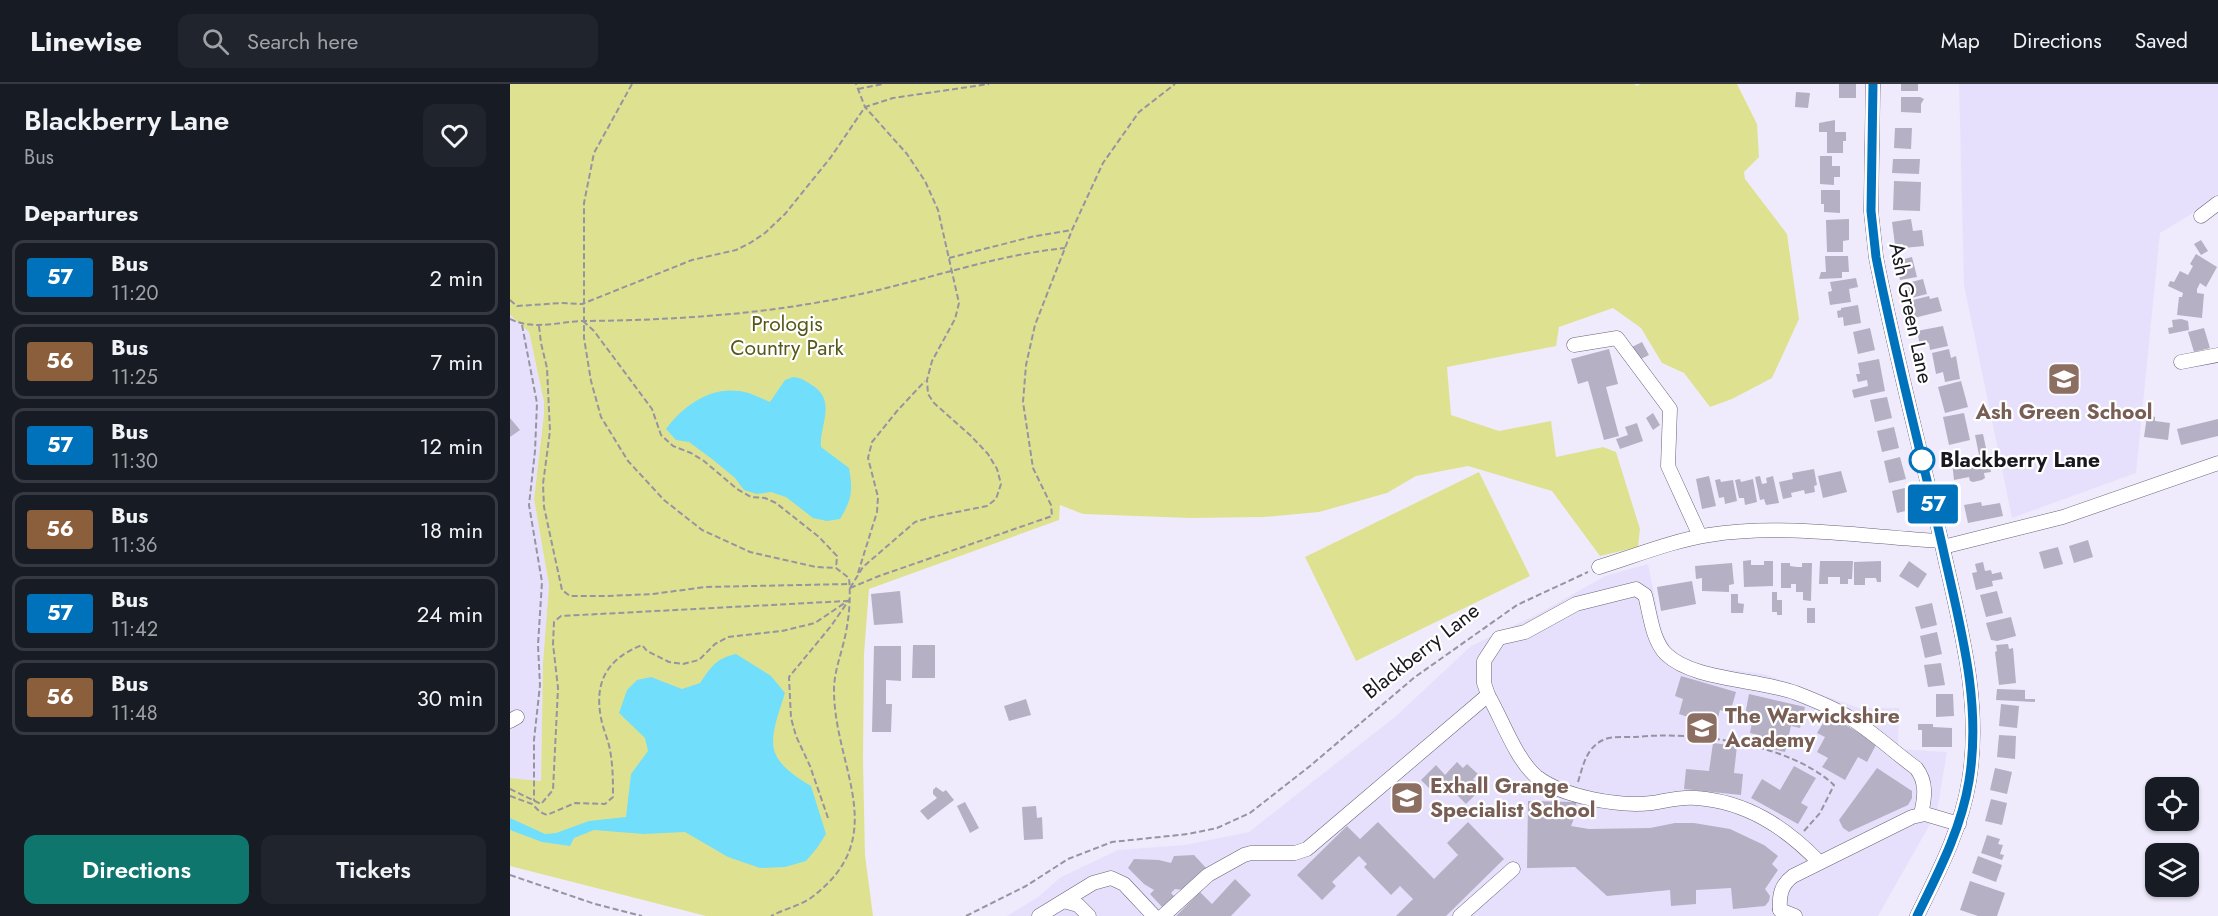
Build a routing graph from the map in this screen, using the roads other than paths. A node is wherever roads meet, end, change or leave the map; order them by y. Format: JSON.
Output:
{"nodes":[{"id":1,"x":1873,"y":84,"type":"edge"},
{"id":2,"x":2218,"y":203,"type":"edge"},
{"id":3,"x":2201,"y":216,"type":"dead end"},
{"id":4,"x":1574,"y":345,"type":"dead end"},
{"id":5,"x":2218,"y":355,"type":"edge"},
{"id":6,"x":2181,"y":362,"type":"dead end"},
{"id":7,"x":2218,"y":463,"type":"edge"},
{"id":8,"x":1700,"y":536,"type":"junction"},
{"id":9,"x":1942,"y":544,"type":"junction"},
{"id":10,"x":1599,"y":567,"type":"road end"},
{"id":11,"x":1488,"y":695,"type":"junction"},
{"id":12,"x":1921,"y":814,"type":"junction"},
{"id":13,"x":1959,"y":824,"type":"junction"},
{"id":14,"x":1820,"y":862,"type":"junction"},
{"id":15,"x":1513,"y":869,"type":"dead end"},
{"id":16,"x":1064,"y":901,"type":"junction"},
{"id":17,"x":1776,"y":913,"type":"edge"},
{"id":18,"x":1044,"y":915,"type":"edge"},
{"id":19,"x":1089,"y":916,"type":"edge"},
{"id":20,"x":1154,"y":916,"type":"edge"},
{"id":21,"x":1163,"y":916,"type":"edge"},
{"id":22,"x":1460,"y":916,"type":"edge"},
{"id":23,"x":1795,"y":916,"type":"edge"},
{"id":24,"x":1917,"y":916,"type":"edge"}],
"edges":[{"from":1,"to":9,"type":"street","name":"Ash Green Lane"},
{"from":2,"to":3,"type":"street"},
{"from":4,"to":8,"type":"street"},
{"from":5,"to":6,"type":"street"},
{"from":7,"to":9,"type":"street"},
{"from":8,"to":9,"type":"street"},
{"from":8,"to":10,"type":"street"},
{"from":9,"to":13,"type":"street","name":"Ash Green Lane"},
{"from":11,"to":12,"type":"street"},
{"from":11,"to":14,"type":"street"},
{"from":11,"to":21,"type":"street"},
{"from":12,"to":13,"type":"street"},
{"from":12,"to":14,"type":"street"},
{"from":13,"to":24,"type":"street","name":"Ash Green Lane"},
{"from":14,"to":17,"type":"street"},
{"from":15,"to":22,"type":"street"},
{"from":16,"to":18,"type":"street"},
{"from":16,"to":19,"type":"street"},
{"from":16,"to":20,"type":"street"},
{"from":17,"to":23,"type":"street"}]}
